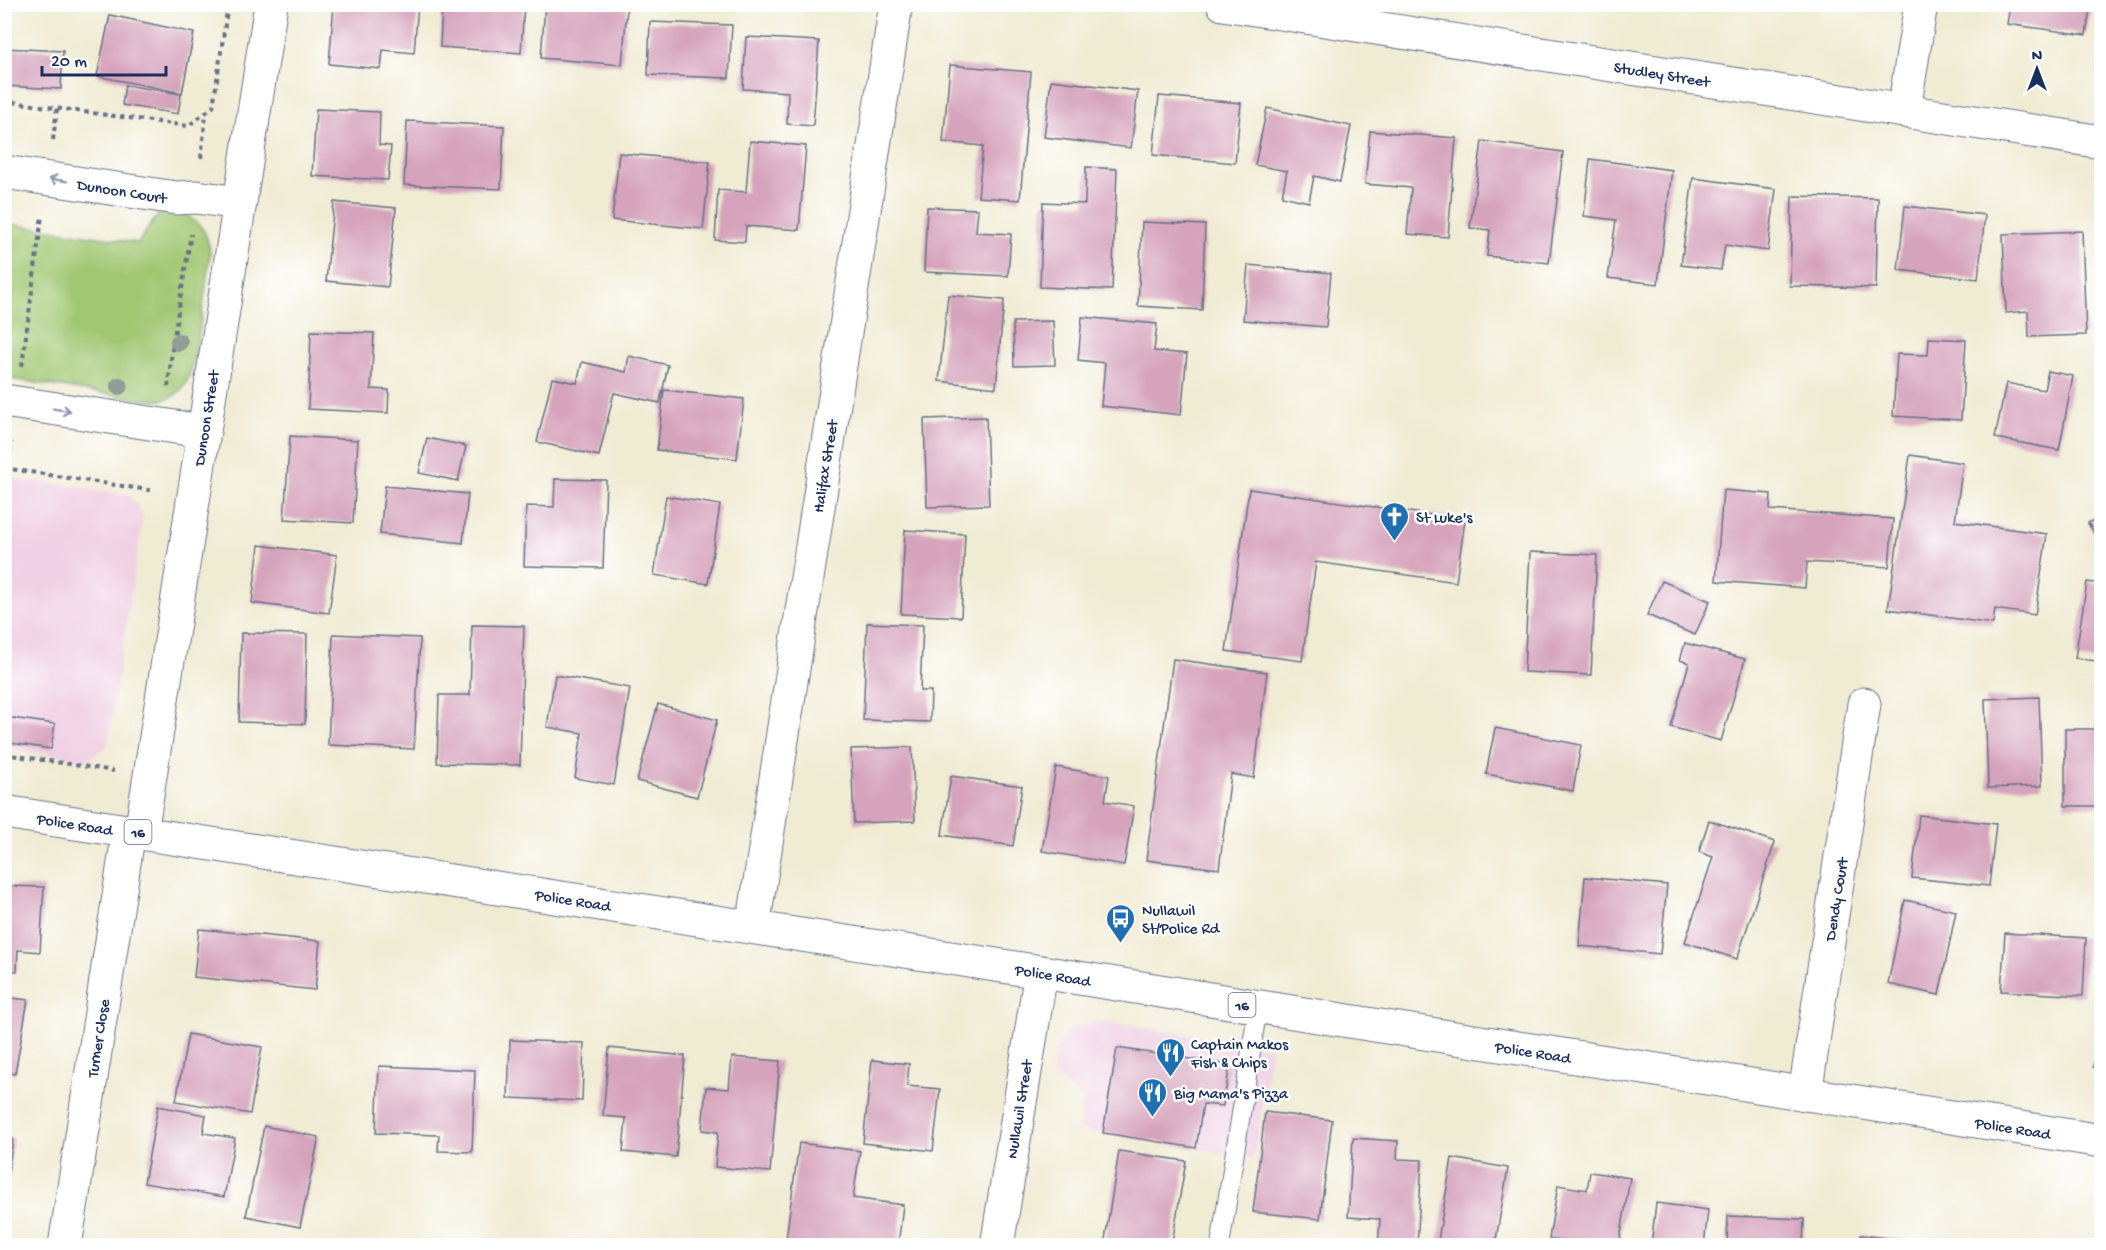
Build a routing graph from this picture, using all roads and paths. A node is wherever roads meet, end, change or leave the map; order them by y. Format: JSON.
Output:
{"nodes":[{"id":1,"x":228,"y":4,"type":"edge"},
{"id":2,"x":271,"y":4,"type":"edge"},
{"id":3,"x":896,"y":4,"type":"edge"},
{"id":4,"x":1223,"y":4,"type":"edge"},
{"id":5,"x":1920,"y":4,"type":"edge"},
{"id":6,"x":1274,"y":9,"type":"edge"},
{"id":7,"x":4,"y":101,"type":"edge"},
{"id":8,"x":57,"y":108,"type":"junction"},
{"id":9,"x":1904,"y":110,"type":"junction"},
{"id":10,"x":206,"y":114,"type":"junction"},
{"id":11,"x":2102,"y":142,"type":"edge"},
{"id":12,"x":4,"y":172,"type":"edge"},
{"id":13,"x":48,"y":178,"type":"junction"},
{"id":14,"x":196,"y":197,"type":"junction"},
{"id":15,"x":240,"y":203,"type":"junction"},
{"id":16,"x":11,"y":402,"type":"edge"},
{"id":17,"x":164,"y":425,"type":"junction"},
{"id":18,"x":202,"y":430,"type":"junction"},
{"id":19,"x":6,"y":468,"type":"edge"},
{"id":20,"x":155,"y":491,"type":"junction"},
{"id":21,"x":153,"y":502,"type":"dead end"},
{"id":22,"x":1864,"y":704,"type":"dead end"},
{"id":23,"x":4,"y":754,"type":"edge"},
{"id":24,"x":116,"y":762,"type":"dead end"},
{"id":25,"x":4,"y":812,"type":"edge"},
{"id":26,"x":135,"y":832,"type":"junction"},
{"id":27,"x":753,"y":927,"type":"junction"},
{"id":28,"x":1041,"y":972,"type":"junction"},
{"id":29,"x":1258,"y":1007,"type":"junction"},
{"id":30,"x":1805,"y":1094,"type":"junction"},
{"id":31,"x":2102,"y":1141,"type":"edge"},
{"id":32,"x":65,"y":1245,"type":"edge"},
{"id":33,"x":997,"y":1245,"type":"edge"},
{"id":34,"x":1220,"y":1245,"type":"edge"}],
"edges":[{"from":1,"to":10,"type":"path"},
{"from":2,"to":15,"type":"street","name":"Dunoon Street"},
{"from":3,"to":27,"type":"street","name":"Halifax Street"},
{"from":4,"to":6,"type":"street","name":"Studley Street"},
{"from":5,"to":9,"type":"street"},
{"from":6,"to":9,"type":"street","name":"Studley Street"},
{"from":7,"to":8,"type":"path"},
{"from":8,"to":10,"type":"path"},
{"from":8,"to":13,"type":"path"},
{"from":9,"to":11,"type":"street","name":"Studley Street"},
{"from":10,"to":14,"type":"path"},
{"from":12,"to":13,"type":"street","name":"Dunoon Court"},
{"from":14,"to":13,"type":"street","name":"Dunoon Court","one_way":true},
{"from":13,"to":16,"type":"path"},
{"from":14,"to":15,"type":"street","name":"Dunoon Court"},
{"from":14,"to":17,"type":"path"},
{"from":15,"to":18,"type":"street","name":"Dunoon Street"},
{"from":16,"to":17,"type":"street","one_way":true},
{"from":16,"to":19,"type":"path"},
{"from":17,"to":18,"type":"street"},
{"from":17,"to":20,"type":"path"},
{"from":18,"to":26,"type":"street","name":"Dunoon Street"},
{"from":19,"to":20,"type":"path"},
{"from":20,"to":21,"type":"path"},
{"from":22,"to":30,"type":"street","name":"Dendy Court"},
{"from":23,"to":24,"type":"path"},
{"from":25,"to":26,"type":"street","name":"Police Road","number":"16"},
{"from":26,"to":27,"type":"street","name":"Police Road","number":"16"},
{"from":26,"to":32,"type":"street","name":"Turner Close"},
{"from":27,"to":28,"type":"street","name":"Police Road","number":"16"},
{"from":28,"to":29,"type":"street","name":"Police Road","number":"16"},
{"from":28,"to":33,"type":"street","name":"Nullawil Street"},
{"from":29,"to":30,"type":"street","name":"Police Road","number":"16"},
{"from":29,"to":34,"type":"lane"},
{"from":30,"to":31,"type":"street","name":"Police Road","number":"16"}]}
